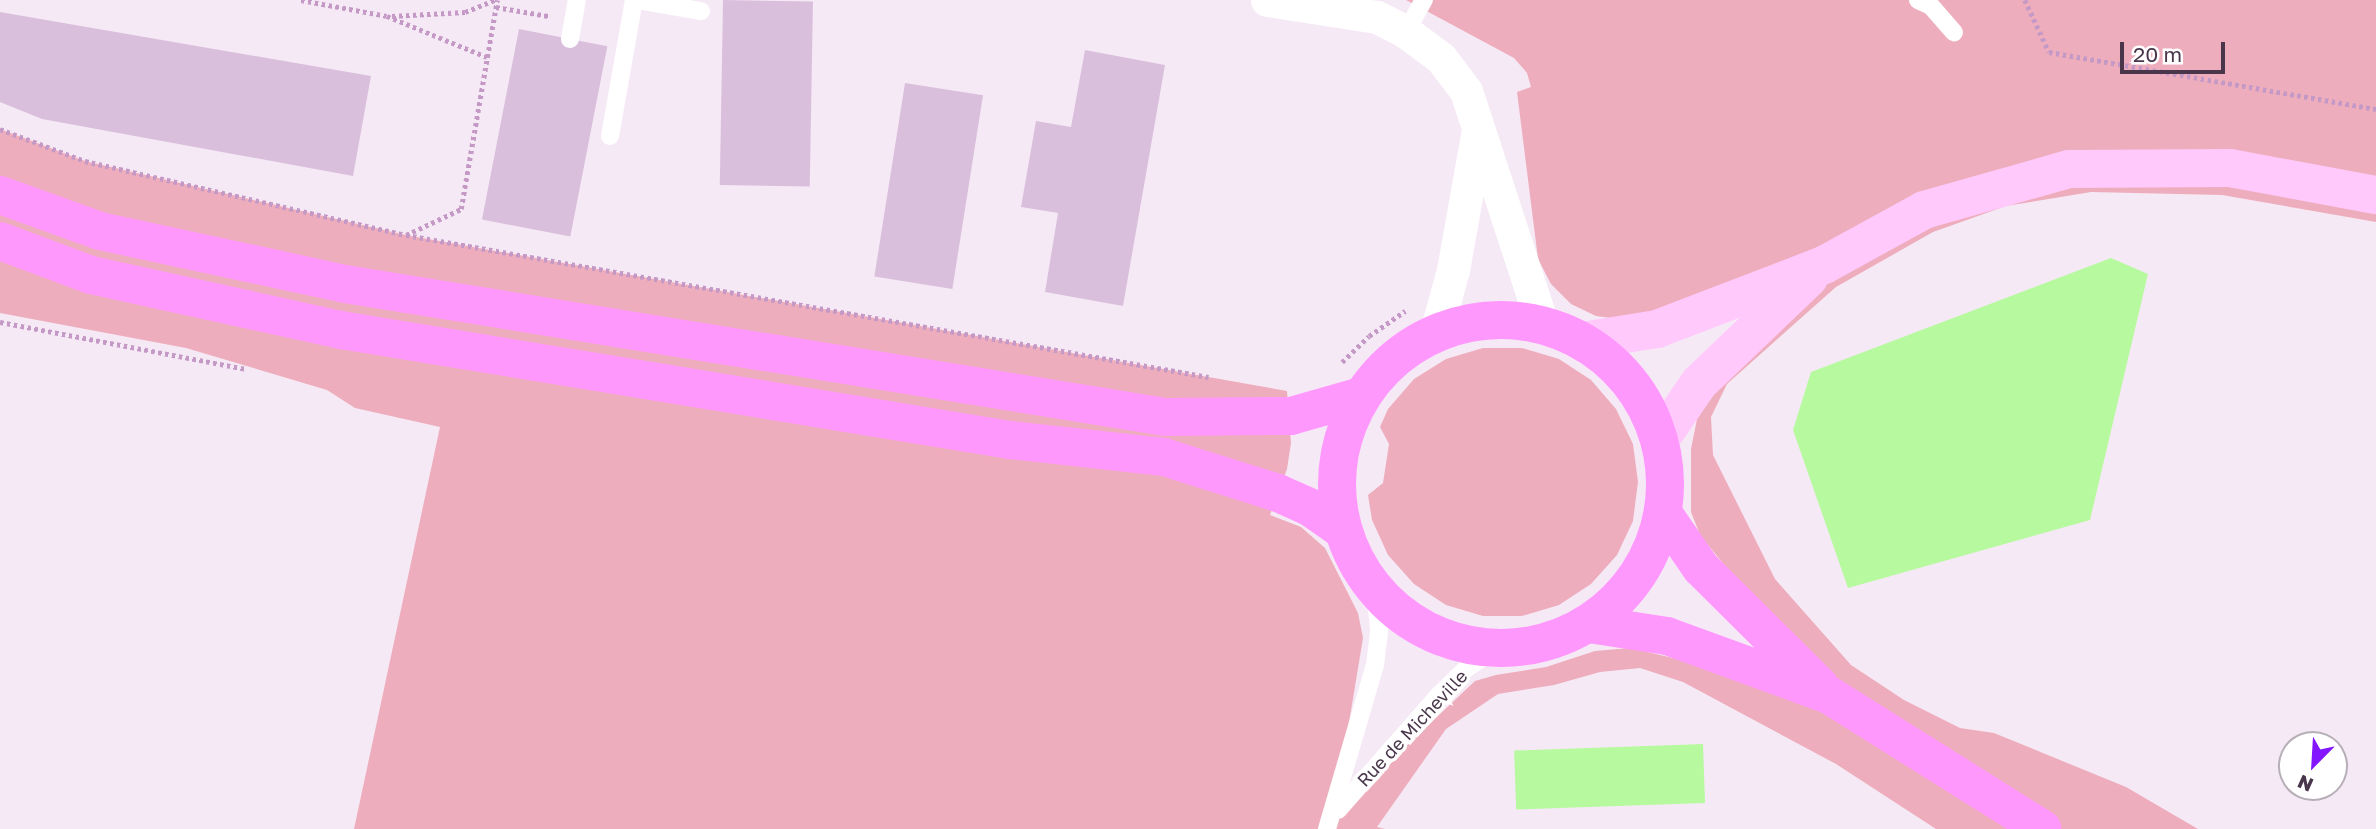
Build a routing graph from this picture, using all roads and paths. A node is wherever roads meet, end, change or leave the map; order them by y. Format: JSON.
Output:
{"nodes":[{"id":1,"x":301,"y":0,"type":"edge"},
{"id":2,"x":496,"y":0,"type":"edge"},
{"id":3,"x":577,"y":0,"type":"edge"},
{"id":4,"x":642,"y":0,"type":"edge"},
{"id":5,"x":1267,"y":0,"type":"edge"},
{"id":6,"x":1424,"y":0,"type":"edge"},
{"id":7,"x":1918,"y":0,"type":"edge"},
{"id":8,"x":2025,"y":0,"type":"edge"},
{"id":9,"x":496,"y":8,"type":"junction"},
{"id":10,"x":701,"y":11,"type":"dead end"},
{"id":11,"x":387,"y":16,"type":"junction"},
{"id":12,"x":573,"y":20,"type":"junction"},
{"id":13,"x":1406,"y":32,"type":"junction"},
{"id":14,"x":1954,"y":32,"type":"dead end"},
{"id":15,"x":570,"y":38,"type":"dead end"},
{"id":16,"x":487,"y":57,"type":"junction"},
{"id":17,"x":2376,"y":109,"type":"edge"},
{"id":18,"x":1479,"y":124,"type":"junction"},
{"id":19,"x":0,"y":129,"type":"edge"},
{"id":20,"x":610,"y":136,"type":"dead end"},
{"id":21,"x":0,"y":195,"type":"edge"},
{"id":22,"x":2376,"y":195,"type":"edge"},
{"id":23,"x":406,"y":235,"type":"junction"},
{"id":24,"x":0,"y":241,"type":"edge"},
{"id":25,"x":1824,"y":265,"type":"junction"},
{"id":26,"x":1422,"y":320,"type":"junction"},
{"id":27,"x":0,"y":322,"type":"edge"},
{"id":28,"x":1542,"y":324,"type":"junction"},
{"id":29,"x":1582,"y":341,"type":"junction"},
{"id":30,"x":246,"y":369,"type":"dead end"},
{"id":31,"x":1218,"y":379,"type":"dead end"},
{"id":32,"x":1347,"y":383,"type":"junction"},
{"id":33,"x":1660,"y":440,"type":"junction"},
{"id":34,"x":1664,"y":513,"type":"junction"},
{"id":35,"x":1342,"y":530,"type":"junction"},
{"id":36,"x":1376,"y":592,"type":"junction"},
{"id":37,"x":1589,"y":624,"type":"junction"},
{"id":38,"x":1496,"y":649,"type":"junction"},
{"id":39,"x":1829,"y":695,"type":"junction"},
{"id":40,"x":1331,"y":822,"type":"edge"},
{"id":41,"x":2043,"y":829,"type":"edge"}],
"edges":[{"from":1,"to":11,"type":"path"},
{"from":2,"to":9,"type":"path"},
{"from":2,"to":11,"type":"path"},
{"from":3,"to":12,"type":"lane"},
{"from":4,"to":10,"type":"lane"},
{"from":4,"to":20,"type":"lane"},
{"from":5,"to":13,"type":"street"},
{"from":6,"to":13,"type":"lane"},
{"from":7,"to":14,"type":"lane"},
{"from":8,"to":17,"type":"path"},
{"from":9,"to":12,"type":"path"},
{"from":9,"to":16,"type":"path"},
{"from":11,"to":16,"type":"path"},
{"from":12,"to":15,"type":"lane"},
{"from":13,"to":18,"type":"street"},
{"from":16,"to":23,"type":"path"},
{"from":18,"to":26,"type":"street"},
{"from":18,"to":28,"type":"street"},
{"from":19,"to":23,"type":"path"},
{"from":21,"to":32,"type":"main road"},
{"from":22,"to":25,"type":"main road"},
{"from":23,"to":31,"type":"path"},
{"from":24,"to":35,"type":"main road"},
{"from":25,"to":29,"type":"main road"},
{"from":25,"to":33,"type":"main road"},
{"from":26,"to":28,"type":"main road"},
{"from":26,"to":32,"type":"main road"},
{"from":26,"to":32,"type":"path"},
{"from":27,"to":30,"type":"path"},
{"from":28,"to":29,"type":"main road"},
{"from":29,"to":33,"type":"main road"},
{"from":32,"to":35,"type":"main road"},
{"from":33,"to":34,"type":"main road"},
{"from":34,"to":37,"type":"main road"},
{"from":34,"to":39,"type":"main road"},
{"from":35,"to":36,"type":"main road"},
{"from":36,"to":38,"type":"main road"},
{"from":36,"to":40,"type":"lane","name":"Rue de Micheville"},
{"from":37,"to":38,"type":"main road"},
{"from":37,"to":39,"type":"main road"},
{"from":38,"to":40,"type":"lane","name":"Rue de Micheville"},
{"from":39,"to":41,"type":"main road"}]}
